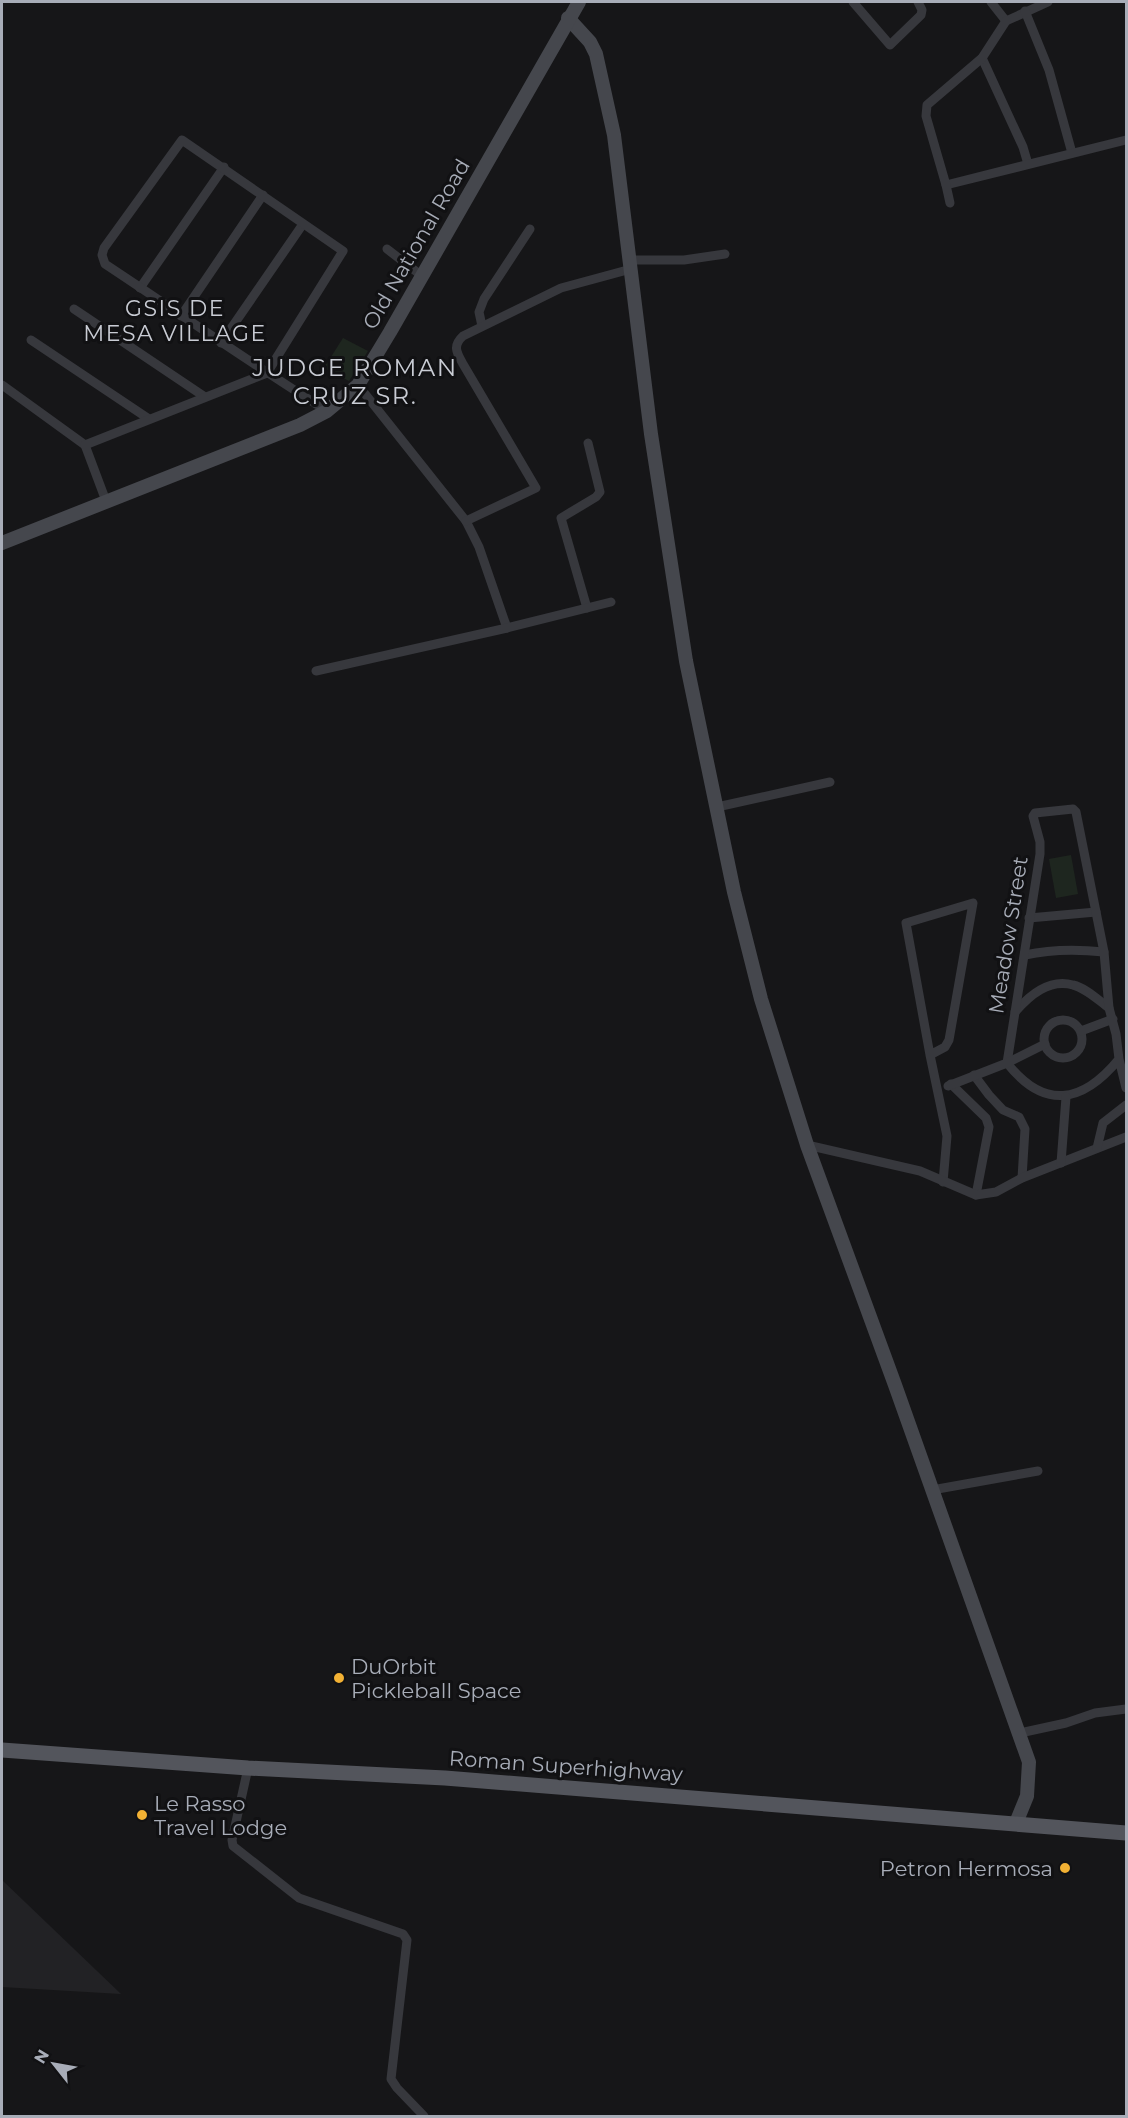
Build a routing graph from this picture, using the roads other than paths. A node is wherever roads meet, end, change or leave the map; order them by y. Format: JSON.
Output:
{"nodes":[{"id":1,"x":579,"y":2,"type":"edge"},
{"id":2,"x":853,"y":2,"type":"edge"},
{"id":3,"x":918,"y":2,"type":"edge"},
{"id":4,"x":991,"y":2,"type":"edge"},
{"id":5,"x":1048,"y":2,"type":"edge"},
{"id":6,"x":1025,"y":11,"type":"junction"},
{"id":7,"x":568,"y":18,"type":"junction"},
{"id":8,"x":1005,"y":21,"type":"junction"},
{"id":9,"x":982,"y":58,"type":"junction"},
{"id":10,"x":1126,"y":140,"type":"edge"},
{"id":11,"x":1072,"y":153,"type":"junction"},
{"id":12,"x":1028,"y":164,"type":"junction"},
{"id":13,"x":224,"y":167,"type":"junction"},
{"id":14,"x":946,"y":185,"type":"junction"},
{"id":15,"x":263,"y":195,"type":"junction"},
{"id":16,"x":950,"y":203,"type":"dead end"},
{"id":17,"x":303,"y":224,"type":"junction"},
{"id":18,"x":530,"y":230,"type":"dead end"},
{"id":19,"x":387,"y":249,"type":"dead end"},
{"id":20,"x":725,"y":254,"type":"dead end"},
{"id":21,"x":630,"y":265,"type":"junction"},
{"id":22,"x":422,"y":276,"type":"junction"},
{"id":23,"x":140,"y":288,"type":"junction"},
{"id":24,"x":74,"y":309,"type":"dead end"},
{"id":25,"x":181,"y":316,"type":"junction"},
{"id":26,"x":482,"y":326,"type":"junction"},
{"id":27,"x":31,"y":340,"type":"dead end"},
{"id":28,"x":221,"y":343,"type":"junction"},
{"id":29,"x":267,"y":373,"type":"junction"},
{"id":30,"x":2,"y":385,"type":"edge"},
{"id":31,"x":358,"y":386,"type":"junction"},
{"id":32,"x":205,"y":397,"type":"junction"},
{"id":33,"x":327,"y":411,"type":"junction"},
{"id":34,"x":149,"y":419,"type":"junction"},
{"id":35,"x":588,"y":443,"type":"dead end"},
{"id":36,"x":86,"y":445,"type":"junction"},
{"id":37,"x":105,"y":501,"type":"junction"},
{"id":38,"x":466,"y":521,"type":"junction"},
{"id":39,"x":2,"y":543,"type":"edge"},
{"id":40,"x":611,"y":602,"type":"dead end"},
{"id":41,"x":587,"y":608,"type":"junction"},
{"id":42,"x":507,"y":628,"type":"junction"},
{"id":43,"x":316,"y":671,"type":"dead end"},
{"id":44,"x":830,"y":782,"type":"dead end"},
{"id":45,"x":717,"y":807,"type":"junction"},
{"id":46,"x":1096,"y":912,"type":"junction"},
{"id":47,"x":1029,"y":918,"type":"junction"},
{"id":48,"x":1104,"y":952,"type":"junction"},
{"id":49,"x":1025,"y":955,"type":"junction"},
{"id":50,"x":1109,"y":1008,"type":"junction"},
{"id":51,"x":1013,"y":1014,"type":"junction"},
{"id":52,"x":1113,"y":1019,"type":"junction"},
{"id":53,"x":1081,"y":1031,"type":"junction"},
{"id":54,"x":1045,"y":1044,"type":"junction"},
{"id":55,"x":930,"y":1055,"type":"junction"},
{"id":56,"x":1119,"y":1059,"type":"junction"},
{"id":57,"x":1007,"y":1063,"type":"junction"},
{"id":58,"x":974,"y":1075,"type":"junction"},
{"id":59,"x":951,"y":1084,"type":"junction"},
{"id":60,"x":1126,"y":1088,"type":"edge"},
{"id":61,"x":938,"y":1090,"type":"junction"},
{"id":62,"x":1066,"y":1096,"type":"junction"},
{"id":63,"x":1126,"y":1105,"type":"edge"},
{"id":64,"x":1126,"y":1137,"type":"edge"},
{"id":65,"x":807,"y":1145,"type":"junction"},
{"id":66,"x":1097,"y":1148,"type":"junction"},
{"id":67,"x":1061,"y":1163,"type":"junction"},
{"id":68,"x":1022,"y":1178,"type":"junction"},
{"id":69,"x":943,"y":1182,"type":"junction"},
{"id":70,"x":976,"y":1195,"type":"junction"},
{"id":71,"x":1038,"y":1471,"type":"dead end"},
{"id":72,"x":932,"y":1490,"type":"junction"},
{"id":73,"x":1126,"y":1709,"type":"edge"},
{"id":74,"x":1020,"y":1733,"type":"junction"},
{"id":75,"x":2,"y":1750,"type":"edge"},
{"id":76,"x":248,"y":1768,"type":"junction"},
{"id":77,"x":1017,"y":1823,"type":"junction"},
{"id":78,"x":1126,"y":1833,"type":"edge"},
{"id":79,"x":424,"y":2116,"type":"edge"}],
"edges":[{"from":1,"to":7,"type":"street","name":"Old National Road"},
{"from":2,"to":3,"type":"street"},
{"from":4,"to":8,"type":"street"},
{"from":5,"to":6,"type":"street"},
{"from":6,"to":8,"type":"street"},
{"from":6,"to":11,"type":"street"},
{"from":7,"to":21,"type":"street"},
{"from":7,"to":22,"type":"street","name":"Old National Road"},
{"from":8,"to":9,"type":"street"},
{"from":9,"to":12,"type":"street"},
{"from":9,"to":14,"type":"street"},
{"from":10,"to":11,"type":"street"},
{"from":11,"to":12,"type":"street"},
{"from":12,"to":14,"type":"street"},
{"from":13,"to":15,"type":"street"},
{"from":13,"to":23,"type":"street"},
{"from":13,"to":23,"type":"street"},
{"from":14,"to":16,"type":"street"},
{"from":15,"to":17,"type":"street"},
{"from":15,"to":25,"type":"street"},
{"from":17,"to":28,"type":"street"},
{"from":17,"to":29,"type":"street"},
{"from":18,"to":26,"type":"street"},
{"from":19,"to":22,"type":"street"},
{"from":20,"to":21,"type":"street"},
{"from":21,"to":26,"type":"street"},
{"from":21,"to":45,"type":"street"},
{"from":22,"to":31,"type":"street","name":"Old National Road"},
{"from":23,"to":25,"type":"street"},
{"from":24,"to":32,"type":"street"},
{"from":25,"to":28,"type":"street"},
{"from":26,"to":38,"type":"street"},
{"from":27,"to":34,"type":"street"},
{"from":28,"to":29,"type":"street"},
{"from":29,"to":32,"type":"street"},
{"from":29,"to":33,"type":"street"},
{"from":30,"to":36,"type":"street"},
{"from":31,"to":33,"type":"street","name":"Old National Road"},
{"from":31,"to":38,"type":"street"},
{"from":32,"to":34,"type":"street"},
{"from":33,"to":37,"type":"street","name":"Old National Road"},
{"from":34,"to":36,"type":"street"},
{"from":35,"to":41,"type":"street"},
{"from":36,"to":37,"type":"street"},
{"from":37,"to":39,"type":"street","name":"Old National Road"},
{"from":38,"to":42,"type":"street"},
{"from":40,"to":41,"type":"street"},
{"from":41,"to":42,"type":"street"},
{"from":42,"to":43,"type":"street"},
{"from":44,"to":45,"type":"street"},
{"from":45,"to":65,"type":"street"},
{"from":46,"to":47,"type":"street"},
{"from":46,"to":47,"type":"street","name":"Meadow Street"},
{"from":46,"to":48,"type":"street"},
{"from":47,"to":49,"type":"street","name":"Meadow Street"},
{"from":48,"to":49,"type":"street"},
{"from":48,"to":50,"type":"street"},
{"from":49,"to":51,"type":"street","name":"Meadow Street"},
{"from":50,"to":51,"type":"street"},
{"from":50,"to":52,"type":"street"},
{"from":51,"to":57,"type":"street","name":"Meadow Street"},
{"from":52,"to":53,"type":"street"},
{"from":52,"to":56,"type":"street"},
{"from":53,"to":54,"type":"street"},
{"from":53,"to":54,"type":"street"},
{"from":54,"to":57,"type":"street"},
{"from":55,"to":55,"type":"street"},
{"from":55,"to":61,"type":"street"},
{"from":56,"to":60,"type":"street"},
{"from":56,"to":62,"type":"street"},
{"from":57,"to":58,"type":"street"},
{"from":57,"to":62,"type":"street"},
{"from":58,"to":59,"type":"street"},
{"from":58,"to":68,"type":"street"},
{"from":59,"to":61,"type":"street"},
{"from":59,"to":70,"type":"street"},
{"from":61,"to":69,"type":"street"},
{"from":62,"to":67,"type":"street"},
{"from":63,"to":66,"type":"street"},
{"from":64,"to":66,"type":"street"},
{"from":65,"to":69,"type":"street"},
{"from":65,"to":72,"type":"street"},
{"from":66,"to":67,"type":"street"},
{"from":67,"to":68,"type":"street"},
{"from":68,"to":70,"type":"street"},
{"from":69,"to":70,"type":"street"},
{"from":71,"to":72,"type":"street"},
{"from":72,"to":74,"type":"street"},
{"from":73,"to":74,"type":"street"},
{"from":74,"to":77,"type":"street"},
{"from":75,"to":76,"type":"main road","name":"Roman Superhighway"},
{"from":76,"to":77,"type":"main road","name":"Roman Superhighway"},
{"from":76,"to":79,"type":"street"},
{"from":77,"to":78,"type":"main road","name":"Roman Superhighway"}]}
